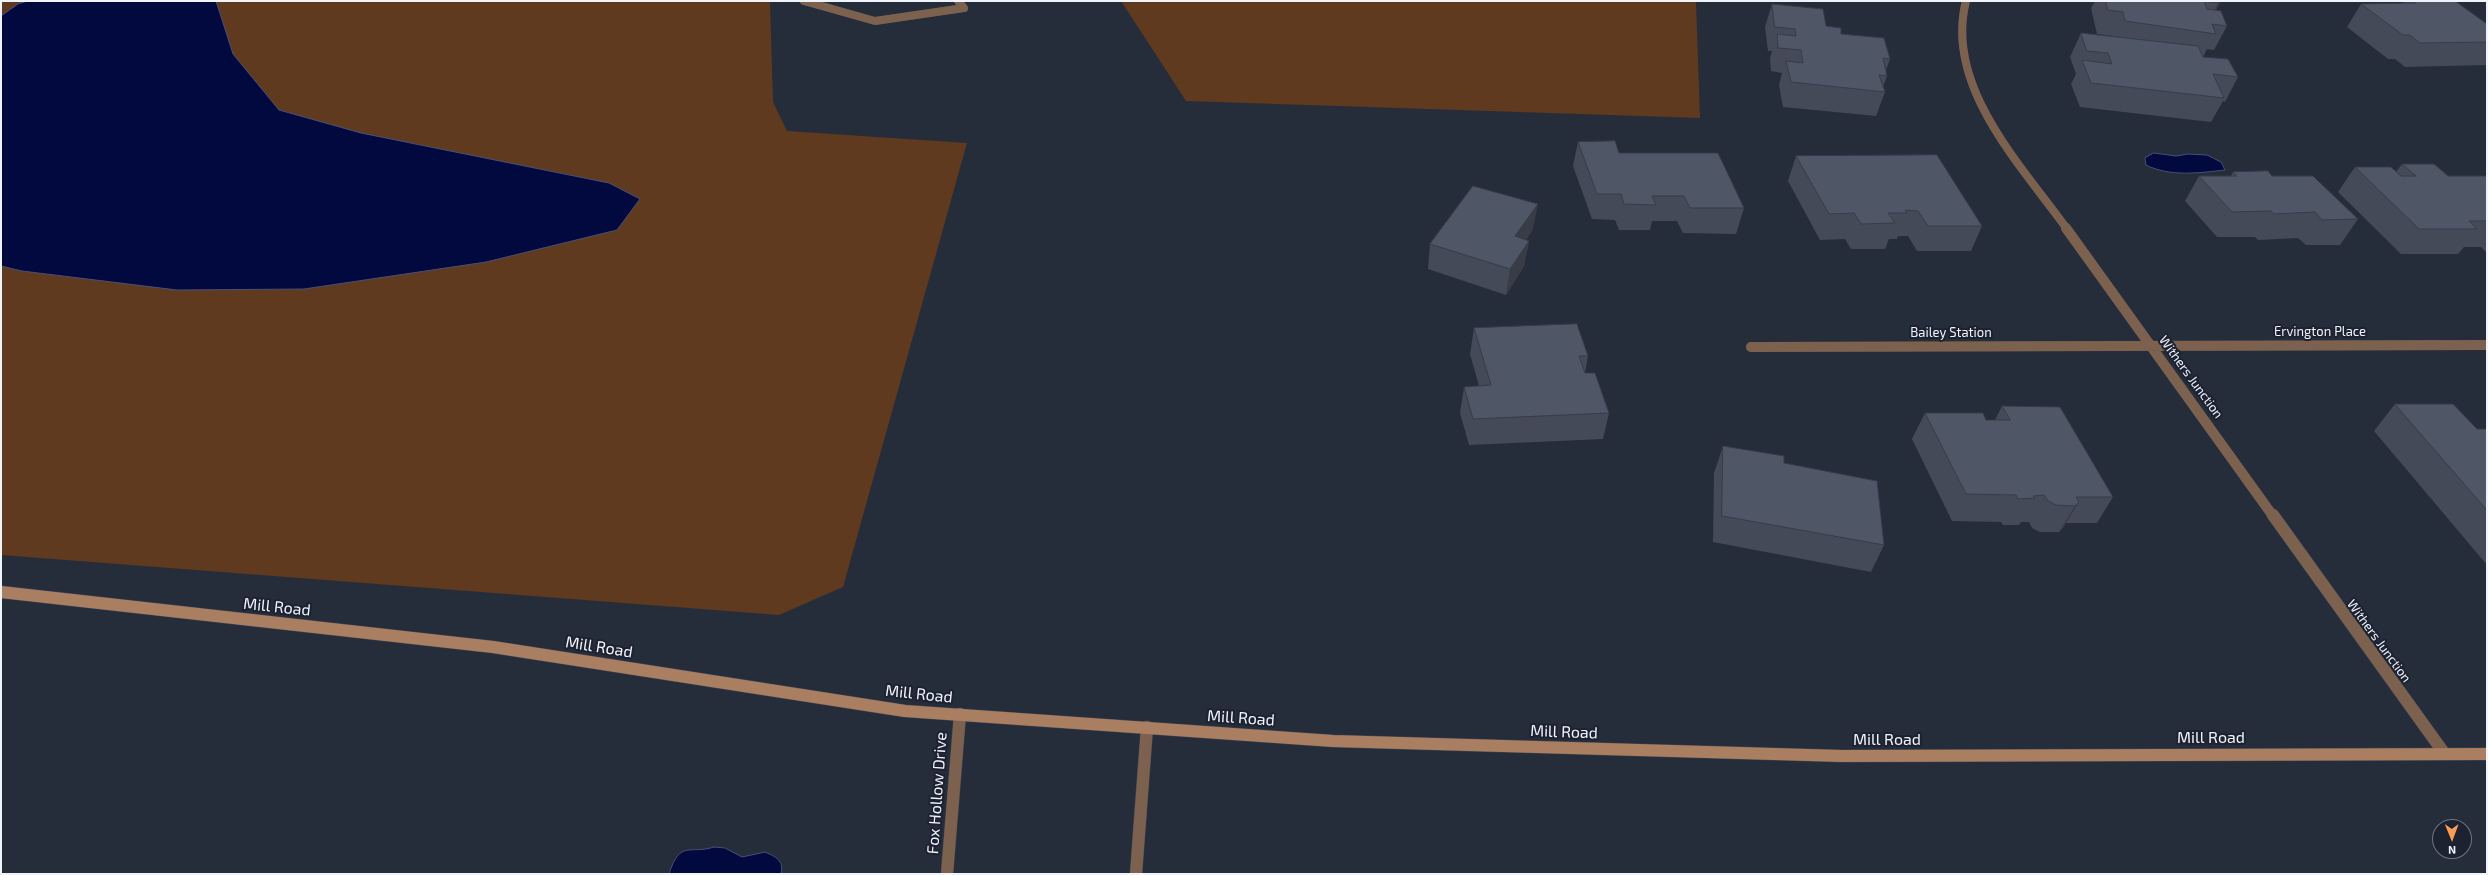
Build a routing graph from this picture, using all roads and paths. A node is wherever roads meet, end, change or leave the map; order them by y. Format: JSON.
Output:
{"nodes":[{"id":1,"x":804,"y":1,"type":"edge"},
{"id":2,"x":958,"y":1,"type":"edge"},
{"id":3,"x":1966,"y":1,"type":"edge"},
{"id":4,"x":2152,"y":345,"type":"junction"},
{"id":5,"x":2487,"y":345,"type":"edge"},
{"id":6,"x":1751,"y":347,"type":"dead end"},
{"id":7,"x":1,"y":592,"type":"edge"},
{"id":8,"x":960,"y":714,"type":"junction"},
{"id":9,"x":1147,"y":727,"type":"junction"},
{"id":10,"x":2444,"y":753,"type":"junction"},
{"id":11,"x":2487,"y":754,"type":"edge"},
{"id":12,"x":948,"y":874,"type":"edge"},
{"id":13,"x":1136,"y":874,"type":"edge"}],
"edges":[{"from":1,"to":2,"type":"street"},
{"from":3,"to":4,"type":"street","name":"Withers Junction"},
{"from":4,"to":5,"type":"street","name":"Ervington Place"},
{"from":4,"to":6,"type":"street","name":"Bailey Station"},
{"from":4,"to":10,"type":"street","name":"Withers Junction"},
{"from":7,"to":8,"type":"street","name":"Mill Road"},
{"from":8,"to":9,"type":"street","name":"Mill Road"},
{"from":8,"to":12,"type":"street","name":"Fox Hollow Drive"},
{"from":9,"to":10,"type":"street","name":"Mill Road"},
{"from":9,"to":13,"type":"street"},
{"from":10,"to":11,"type":"street","name":"Mill Road"}]}
